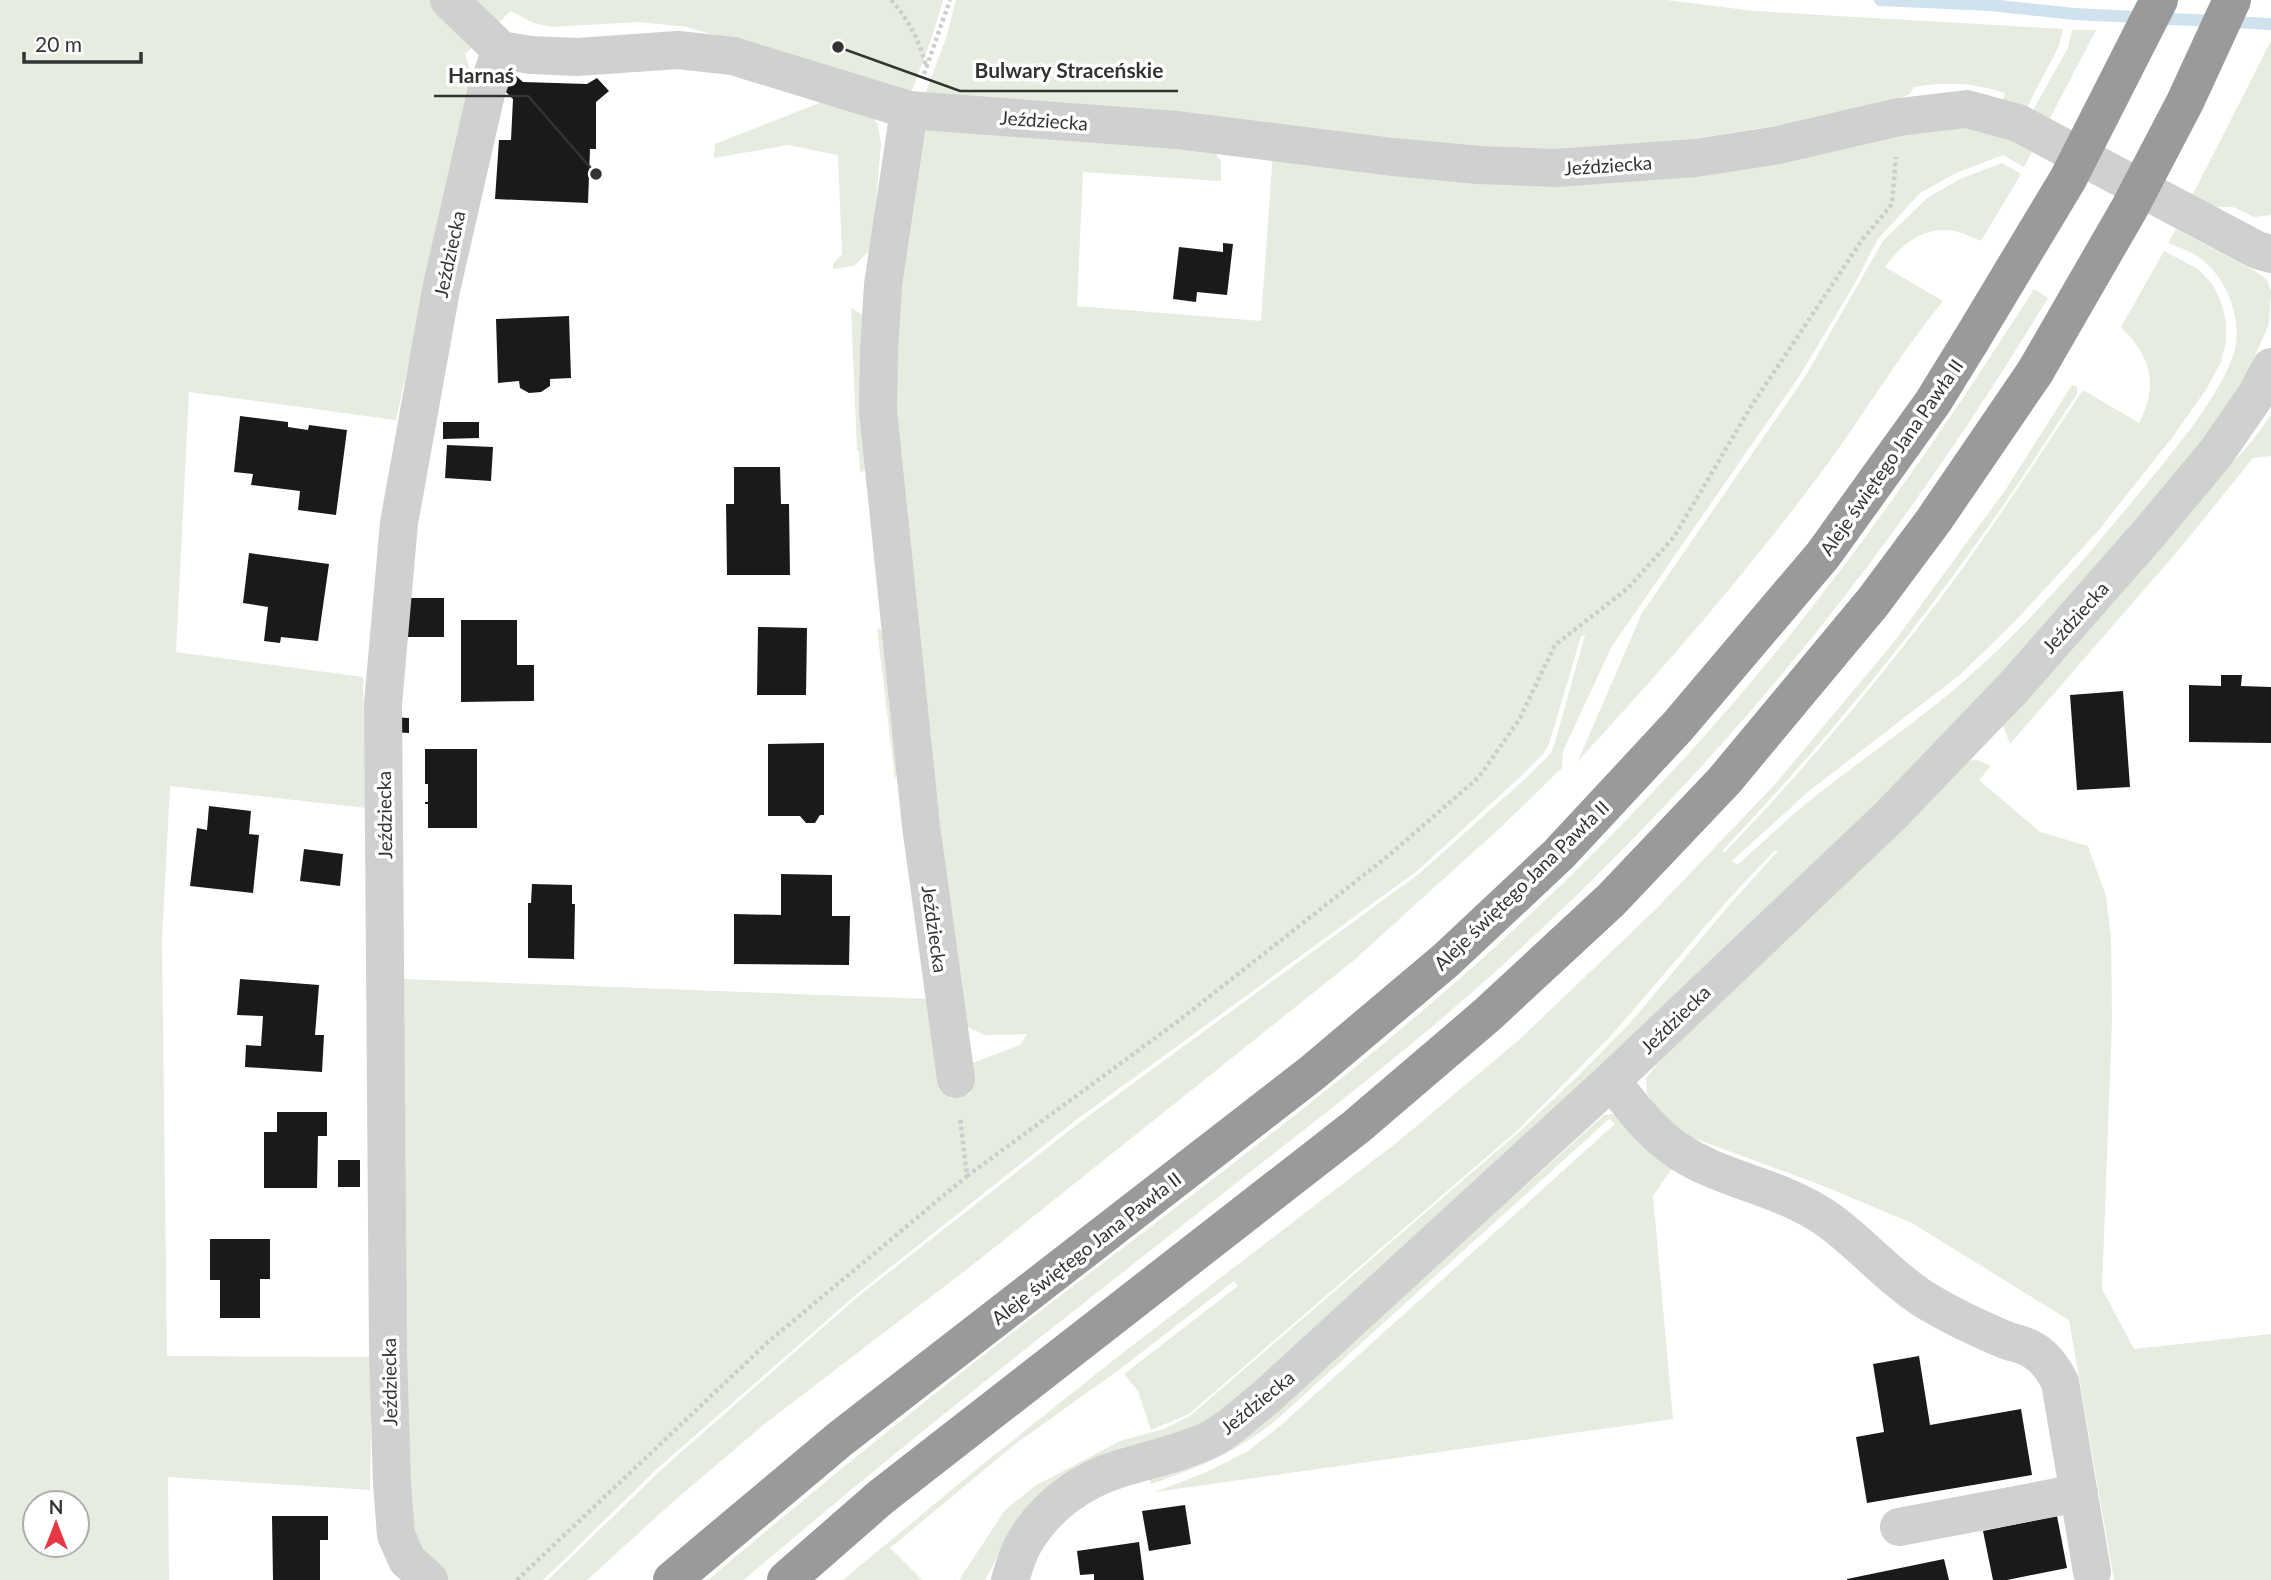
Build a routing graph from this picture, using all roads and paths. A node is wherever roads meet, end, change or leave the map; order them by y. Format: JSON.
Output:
{"nodes":[{"id":1,"x":449,"y":0,"type":"edge"},
{"id":2,"x":891,"y":0,"type":"edge"},
{"id":3,"x":950,"y":0,"type":"edge"},
{"id":4,"x":2159,"y":0,"type":"edge"},
{"id":5,"x":2232,"y":0,"type":"edge"},
{"id":6,"x":502,"y":50,"type":"junction"},
{"id":7,"x":927,"y":68,"type":"junction"},
{"id":8,"x":909,"y":110,"type":"junction"},
{"id":9,"x":1899,"y":117,"type":"junction"},
{"id":10,"x":2271,"y":254,"type":"edge"},
{"id":11,"x":2271,"y":367,"type":"edge"},
{"id":12,"x":956,"y":1079,"type":"joint"},
{"id":13,"x":1611,"y":1081,"type":"junction"},
{"id":14,"x":967,"y":1176,"type":"junction"},
{"id":15,"x":2079,"y":1493,"type":"junction"},
{"id":16,"x":1899,"y":1527,"type":"dead end"},
{"id":17,"x":2092,"y":1572,"type":"dead end"},
{"id":18,"x":429,"y":1580,"type":"edge"},
{"id":19,"x":517,"y":1580,"type":"edge"},
{"id":20,"x":672,"y":1580,"type":"edge"},
{"id":21,"x":786,"y":1580,"type":"edge"},
{"id":22,"x":1010,"y":1580,"type":"edge"}],
"edges":[{"from":1,"to":6,"type":"street"},
{"from":2,"to":7,"type":"path"},
{"from":3,"to":7,"type":"path"},
{"from":4,"to":20,"type":"highway","name":"Aleje świętego Jana Pawła II","bridge":true},
{"from":5,"to":21,"type":"highway","bridge":true},
{"from":6,"to":8,"type":"street","name":"Jeździecka"},
{"from":6,"to":18,"type":"street","name":"Jeździecka"},
{"from":7,"to":8,"type":"path"},
{"from":8,"to":9,"type":"street","name":"Jeździecka"},
{"from":8,"to":12,"type":"street","name":"Jeździecka"},
{"from":9,"to":10,"type":"street","name":"Jeździecka"},
{"from":9,"to":14,"type":"path"},
{"from":11,"to":13,"type":"street","name":"Jeździecka"},
{"from":12,"to":14,"type":"path"},
{"from":13,"to":15,"type":"street"},
{"from":13,"to":22,"type":"street","name":"Jeździecka"},
{"from":14,"to":19,"type":"path"},
{"from":15,"to":16,"type":"street"},
{"from":15,"to":17,"type":"street"}]}
